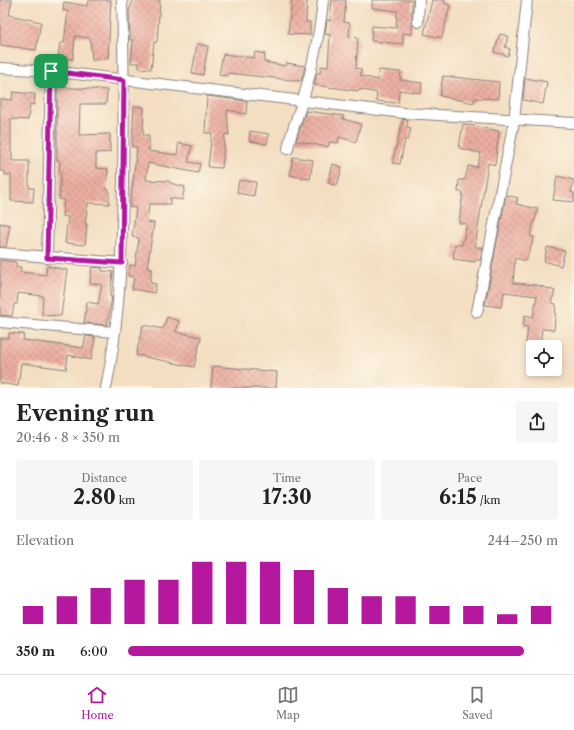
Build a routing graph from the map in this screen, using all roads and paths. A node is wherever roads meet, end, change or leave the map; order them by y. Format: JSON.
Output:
{"nodes":[{"id":1,"x":122,"y":0,"type":"edge"},
{"id":2,"x":323,"y":0,"type":"edge"},
{"id":3,"x":420,"y":0,"type":"edge"},
{"id":4,"x":527,"y":0,"type":"edge"},
{"id":5,"x":418,"y":22,"type":"dead end"},
{"id":6,"x":0,"y":68,"type":"edge"},
{"id":7,"x":51,"y":71,"type":"junction"},
{"id":8,"x":124,"y":80,"type":"junction"},
{"id":9,"x":303,"y":100,"type":"junction"},
{"id":10,"x":514,"y":121,"type":"junction"},
{"id":11,"x":574,"y":123,"type":"edge"},
{"id":12,"x":288,"y":149,"type":"dead end"},
{"id":13,"x":0,"y":253,"type":"edge"},
{"id":14,"x":47,"y":258,"type":"junction"},
{"id":15,"x":122,"y":263,"type":"junction"},
{"id":16,"x":477,"y":312,"type":"dead end"},
{"id":17,"x":0,"y":322,"type":"edge"},
{"id":18,"x":114,"y":332,"type":"junction"},
{"id":19,"x":106,"y":388,"type":"edge"}],
"edges":[{"from":1,"to":8,"type":"street"},
{"from":2,"to":9,"type":"street"},
{"from":3,"to":5,"type":"street"},
{"from":4,"to":10,"type":"street"},
{"from":6,"to":7,"type":"street"},
{"from":7,"to":8,"type":"street"},
{"from":7,"to":14,"type":"street"},
{"from":8,"to":9,"type":"street"},
{"from":8,"to":15,"type":"street"},
{"from":9,"to":10,"type":"street"},
{"from":9,"to":12,"type":"street"},
{"from":10,"to":11,"type":"street"},
{"from":10,"to":16,"type":"street"},
{"from":13,"to":14,"type":"street"},
{"from":14,"to":15,"type":"street"},
{"from":15,"to":18,"type":"street"},
{"from":17,"to":18,"type":"street"},
{"from":18,"to":19,"type":"street"}]}
